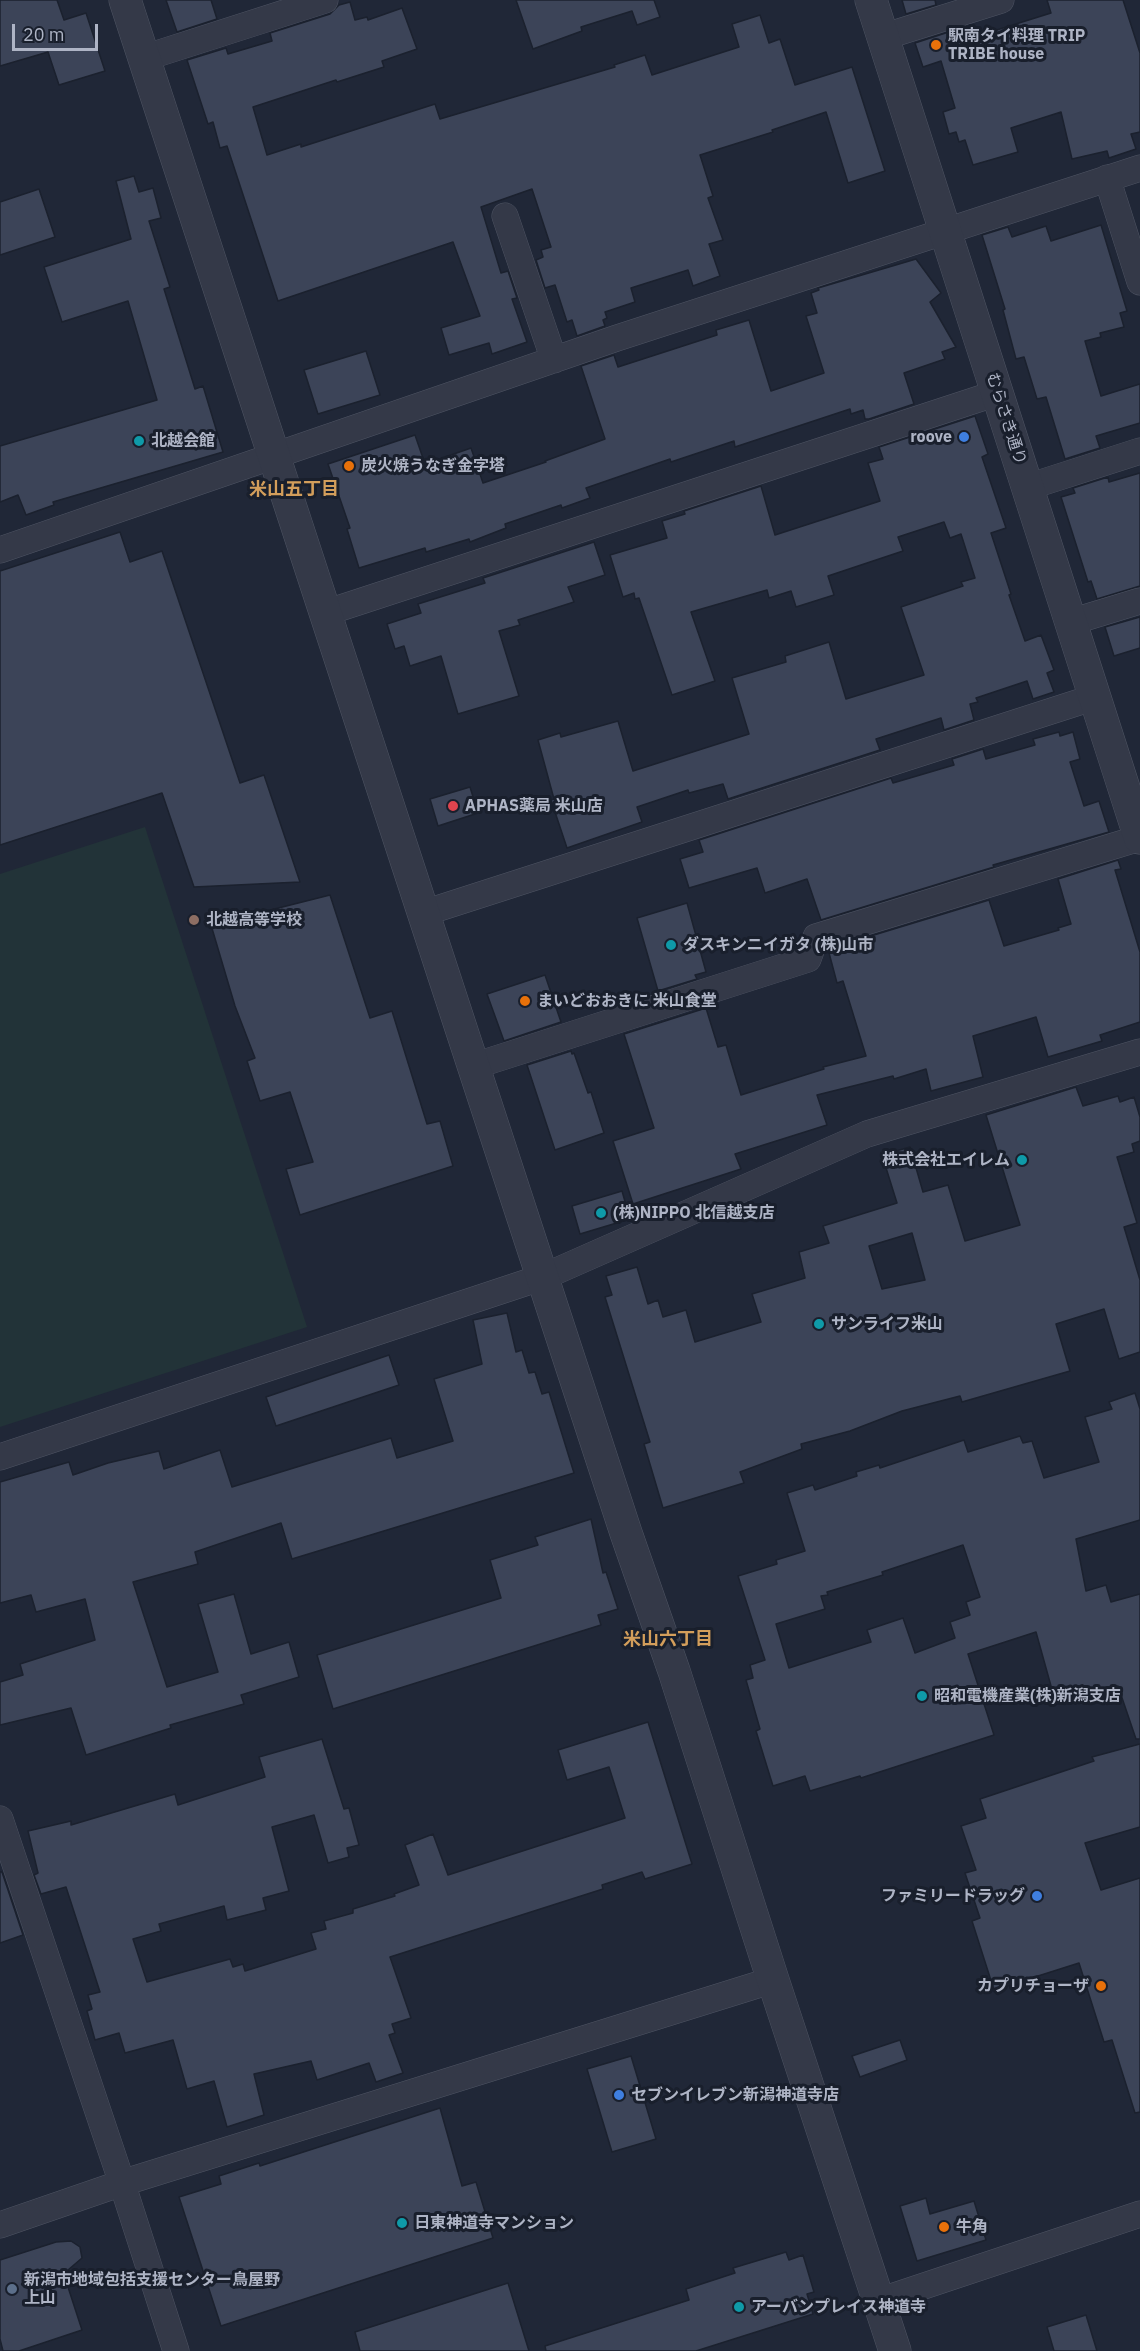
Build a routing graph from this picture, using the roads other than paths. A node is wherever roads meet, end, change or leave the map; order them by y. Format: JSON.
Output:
{"nodes":[{"id":1,"x":125,"y":0,"type":"edge"},
{"id":2,"x":325,"y":0,"type":"edge"},
{"id":3,"x":872,"y":0,"type":"edge"},
{"id":4,"x":1001,"y":0,"type":"edge"},
{"id":5,"x":883,"y":37,"type":"junction"},
{"id":6,"x":144,"y":58,"type":"junction"},
{"id":7,"x":1140,"y":168,"type":"edge"},
{"id":8,"x":1107,"y":178,"type":"junction"},
{"id":9,"x":505,"y":216,"type":"dead end"},
{"id":10,"x":945,"y":230,"type":"junction"},
{"id":11,"x":1140,"y":282,"type":"edge"},
{"id":12,"x":554,"y":360,"type":"junction"},
{"id":13,"x":997,"y":393,"type":"junction"},
{"id":14,"x":1140,"y":451,"type":"edge"},
{"id":15,"x":274,"y":457,"type":"junction"},
{"id":16,"x":1028,"y":487,"type":"junction"},
{"id":17,"x":0,"y":550,"type":"edge"},
{"id":18,"x":1140,"y":601,"type":"edge"},
{"id":19,"x":326,"y":613,"type":"junction"},
{"id":20,"x":1071,"y":622,"type":"junction"},
{"id":21,"x":1095,"y":697,"type":"junction"},
{"id":22,"x":1140,"y":838,"type":"edge"},
{"id":23,"x":424,"y":913,"type":"junction"},
{"id":24,"x":1140,"y":1052,"type":"edge"},
{"id":25,"x":474,"y":1066,"type":"junction"},
{"id":26,"x":543,"y":1277,"type":"junction"},
{"id":27,"x":0,"y":1457,"type":"edge"},
{"id":28,"x":0,"y":1820,"type":"edge"},
{"id":29,"x":773,"y":1980,"type":"junction"},
{"id":30,"x":122,"y":2183,"type":"junction"},
{"id":31,"x":1140,"y":2214,"type":"edge"},
{"id":32,"x":0,"y":2225,"type":"edge"},
{"id":33,"x":879,"y":2301,"type":"junction"},
{"id":34,"x":176,"y":2351,"type":"edge"},
{"id":35,"x":895,"y":2351,"type":"edge"}],
"edges":[{"from":1,"to":6,"type":"street"},
{"from":2,"to":6,"type":"street"},
{"from":3,"to":5,"type":"street","name":"むらさき通り"},
{"from":4,"to":5,"type":"street"},
{"from":5,"to":10,"type":"street","name":"むらさき通り"},
{"from":6,"to":15,"type":"street"},
{"from":7,"to":8,"type":"street"},
{"from":8,"to":10,"type":"street"},
{"from":8,"to":11,"type":"street"},
{"from":9,"to":12,"type":"street"},
{"from":10,"to":12,"type":"street"},
{"from":10,"to":13,"type":"street","name":"むらさき通り"},
{"from":12,"to":15,"type":"street"},
{"from":13,"to":16,"type":"street","name":"むらさき通り"},
{"from":13,"to":19,"type":"street"},
{"from":14,"to":16,"type":"street"},
{"from":15,"to":17,"type":"street"},
{"from":15,"to":19,"type":"street"},
{"from":16,"to":20,"type":"street","name":"むらさき通り"},
{"from":18,"to":20,"type":"street"},
{"from":19,"to":23,"type":"street"},
{"from":20,"to":21,"type":"street","name":"むらさき通り"},
{"from":21,"to":22,"type":"street","name":"むらさき通り"},
{"from":21,"to":23,"type":"street"},
{"from":22,"to":25,"type":"street"},
{"from":23,"to":25,"type":"street"},
{"from":24,"to":26,"type":"street"},
{"from":25,"to":26,"type":"street"},
{"from":26,"to":27,"type":"street"},
{"from":26,"to":29,"type":"street"},
{"from":28,"to":30,"type":"street"},
{"from":29,"to":30,"type":"street"},
{"from":29,"to":33,"type":"street"},
{"from":30,"to":32,"type":"street"},
{"from":30,"to":34,"type":"street"},
{"from":31,"to":33,"type":"street"},
{"from":33,"to":35,"type":"street"}]}
